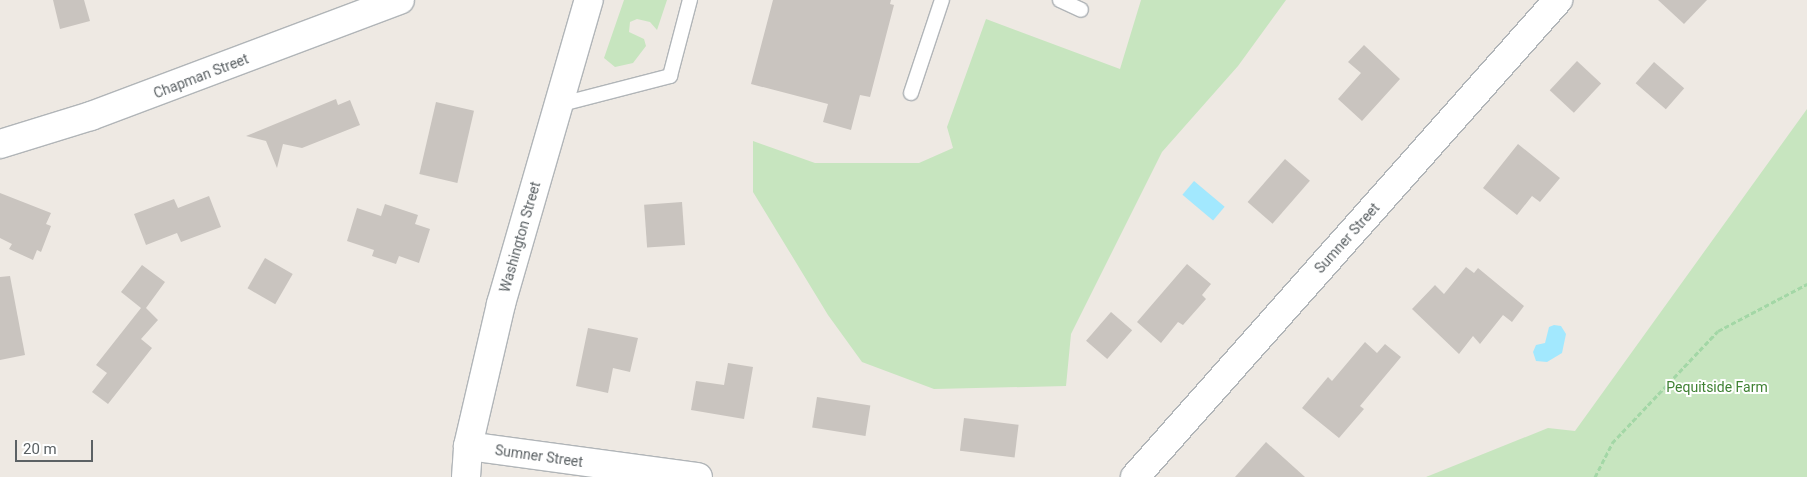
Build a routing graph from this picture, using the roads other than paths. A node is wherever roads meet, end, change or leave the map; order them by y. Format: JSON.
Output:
{"nodes":[{"id":1,"x":400,"y":0,"type":"edge"},
{"id":2,"x":588,"y":0,"type":"edge"},
{"id":3,"x":690,"y":0,"type":"edge"},
{"id":4,"x":942,"y":0,"type":"edge"},
{"id":5,"x":1060,"y":0,"type":"edge"},
{"id":6,"x":1558,"y":0,"type":"edge"},
{"id":7,"x":1081,"y":10,"type":"dead end"},
{"id":8,"x":911,"y":93,"type":"dead end"},
{"id":9,"x":558,"y":105,"type":"junction"},
{"id":10,"x":0,"y":144,"type":"edge"},
{"id":11,"x":468,"y":446,"type":"junction"},
{"id":12,"x":466,"y":477,"type":"edge"},
{"id":13,"x":698,"y":477,"type":"edge"},
{"id":14,"x":1135,"y":477,"type":"edge"}],
"edges":[{"from":1,"to":10,"type":"street","name":"Chapman Street"},
{"from":2,"to":9,"type":"street","name":"Washington Street"},
{"from":3,"to":9,"type":"lane"},
{"from":4,"to":8,"type":"lane"},
{"from":5,"to":7,"type":"lane"},
{"from":6,"to":14,"type":"street","name":"Sumner Street"},
{"from":9,"to":11,"type":"street","name":"Washington Street"},
{"from":11,"to":12,"type":"street","name":"Washington Street"},
{"from":11,"to":13,"type":"street","name":"Sumner Street"}]}
